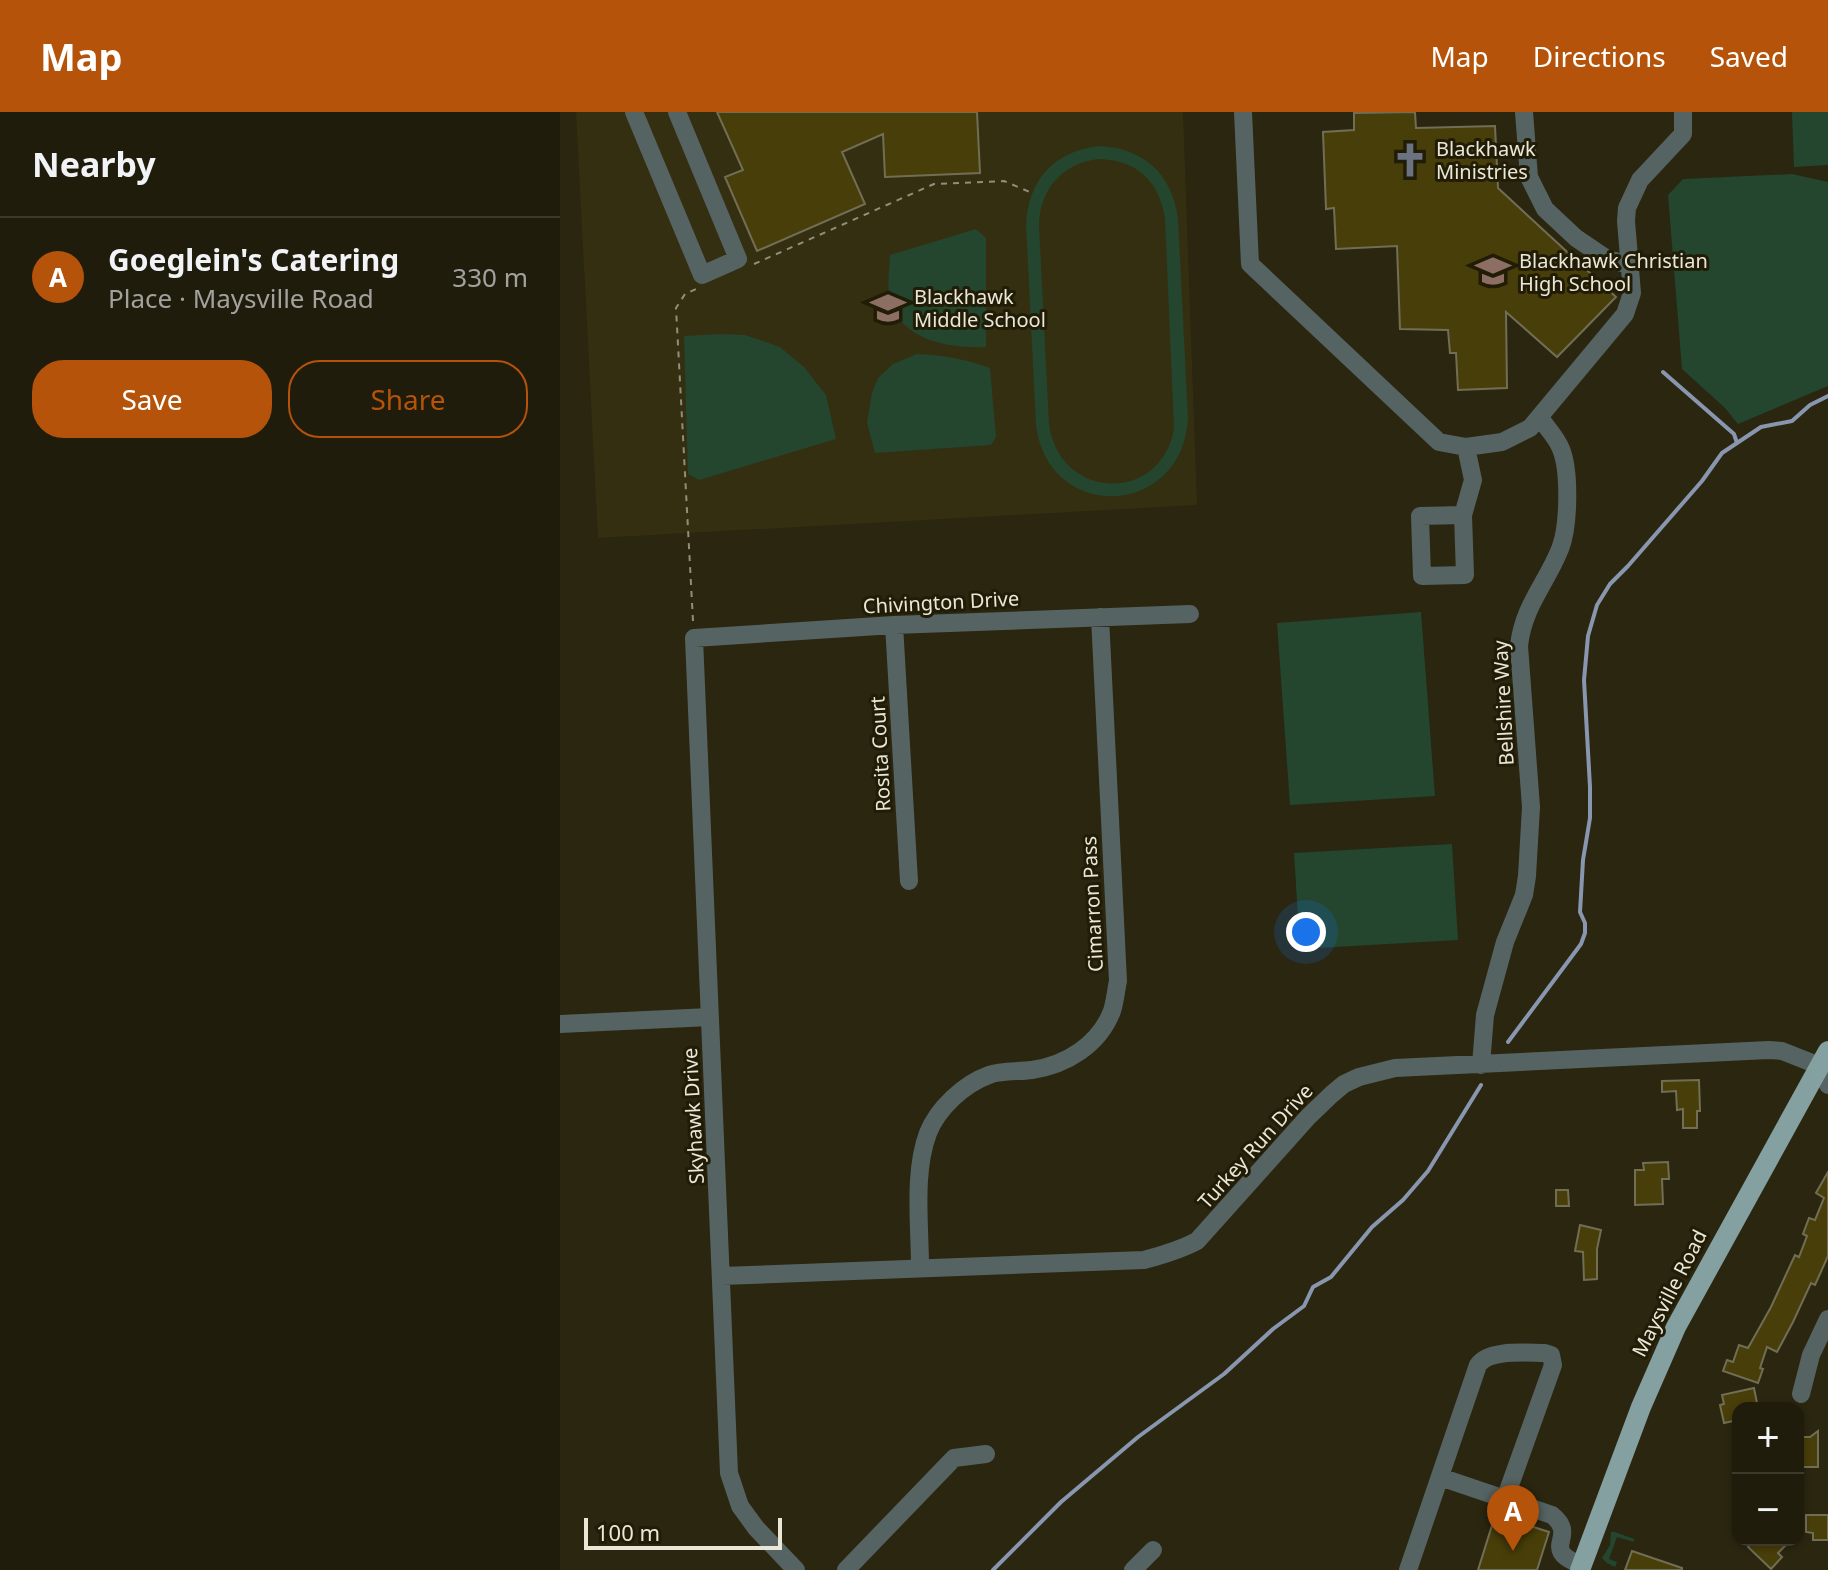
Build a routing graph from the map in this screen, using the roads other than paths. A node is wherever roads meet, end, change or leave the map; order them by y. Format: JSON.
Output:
{"nodes":[{"id":1,"x":634,"y":112,"type":"edge"},
{"id":2,"x":677,"y":112,"type":"edge"},
{"id":3,"x":1243,"y":112,"type":"edge"},
{"id":4,"x":1524,"y":112,"type":"edge"},
{"id":5,"x":1683,"y":112,"type":"edge"},
{"id":6,"x":1630,"y":265,"type":"junction"},
{"id":7,"x":1540,"y":418,"type":"junction"},
{"id":8,"x":1466,"y":447,"type":"junction"},
{"id":9,"x":1463,"y":515,"type":"dead end"},
{"id":10,"x":1190,"y":614,"type":"dead end"},
{"id":11,"x":1100,"y":617,"type":"junction"},
{"id":12,"x":894,"y":625,"type":"junction"},
{"id":13,"x":694,"y":638,"type":"joint"},
{"id":14,"x":909,"y":881,"type":"dead end"},
{"id":15,"x":710,"y":1017,"type":"junction"},
{"id":16,"x":560,"y":1024,"type":"edge"},
{"id":17,"x":1825,"y":1061,"type":"edge"},
{"id":18,"x":1481,"y":1065,"type":"junction"},
{"id":19,"x":1828,"y":1085,"type":"edge"},
{"id":20,"x":920,"y":1267,"type":"junction"},
{"id":21,"x":722,"y":1276,"type":"junction"},
{"id":22,"x":1828,"y":1319,"type":"edge"},
{"id":23,"x":1801,"y":1394,"type":"dead end"},
{"id":24,"x":986,"y":1454,"type":"dead end"},
{"id":25,"x":1440,"y":1477,"type":"junction"},
{"id":26,"x":1505,"y":1499,"type":"junction"},
{"id":27,"x":1153,"y":1550,"type":"dead end"},
{"id":28,"x":1581,"y":1568,"type":"edge"},
{"id":29,"x":796,"y":1570,"type":"edge"},
{"id":30,"x":846,"y":1570,"type":"edge"},
{"id":31,"x":1133,"y":1570,"type":"edge"},
{"id":32,"x":1408,"y":1570,"type":"edge"}],
"edges":[{"from":1,"to":2,"type":"street"},
{"from":3,"to":8,"type":"street"},
{"from":4,"to":6,"type":"street"},
{"from":5,"to":6,"type":"street"},
{"from":6,"to":7,"type":"street"},
{"from":7,"to":8,"type":"street"},
{"from":7,"to":18,"type":"street","name":"Bellshire Way"},
{"from":8,"to":9,"type":"street"},
{"from":10,"to":11,"type":"street","name":"Chivington Drive"},
{"from":11,"to":12,"type":"street","name":"Chivington Drive"},
{"from":11,"to":20,"type":"street","name":"Cimarron Pass"},
{"from":12,"to":13,"type":"street","name":"Chivington Drive"},
{"from":12,"to":14,"type":"street","name":"Rosita Court"},
{"from":13,"to":15,"type":"street","name":"Skyhawk Drive"},
{"from":15,"to":16,"type":"street"},
{"from":15,"to":21,"type":"street","name":"Skyhawk Drive"},
{"from":17,"to":18,"type":"street","name":"Turkey Run Drive"},
{"from":17,"to":19,"type":"street"},
{"from":17,"to":28,"type":"main road","name":"Maysville Road"},
{"from":18,"to":20,"type":"street","name":"Turkey Run Drive"},
{"from":20,"to":21,"type":"street","name":"Turkey Run Drive"},
{"from":21,"to":29,"type":"street","name":"Skyhawk Drive"},
{"from":22,"to":23,"type":"street"},
{"from":24,"to":30,"type":"street"},
{"from":25,"to":26,"type":"street"},
{"from":25,"to":26,"type":"street"},
{"from":25,"to":32,"type":"street"},
{"from":26,"to":28,"type":"street"},
{"from":27,"to":31,"type":"street"}]}
